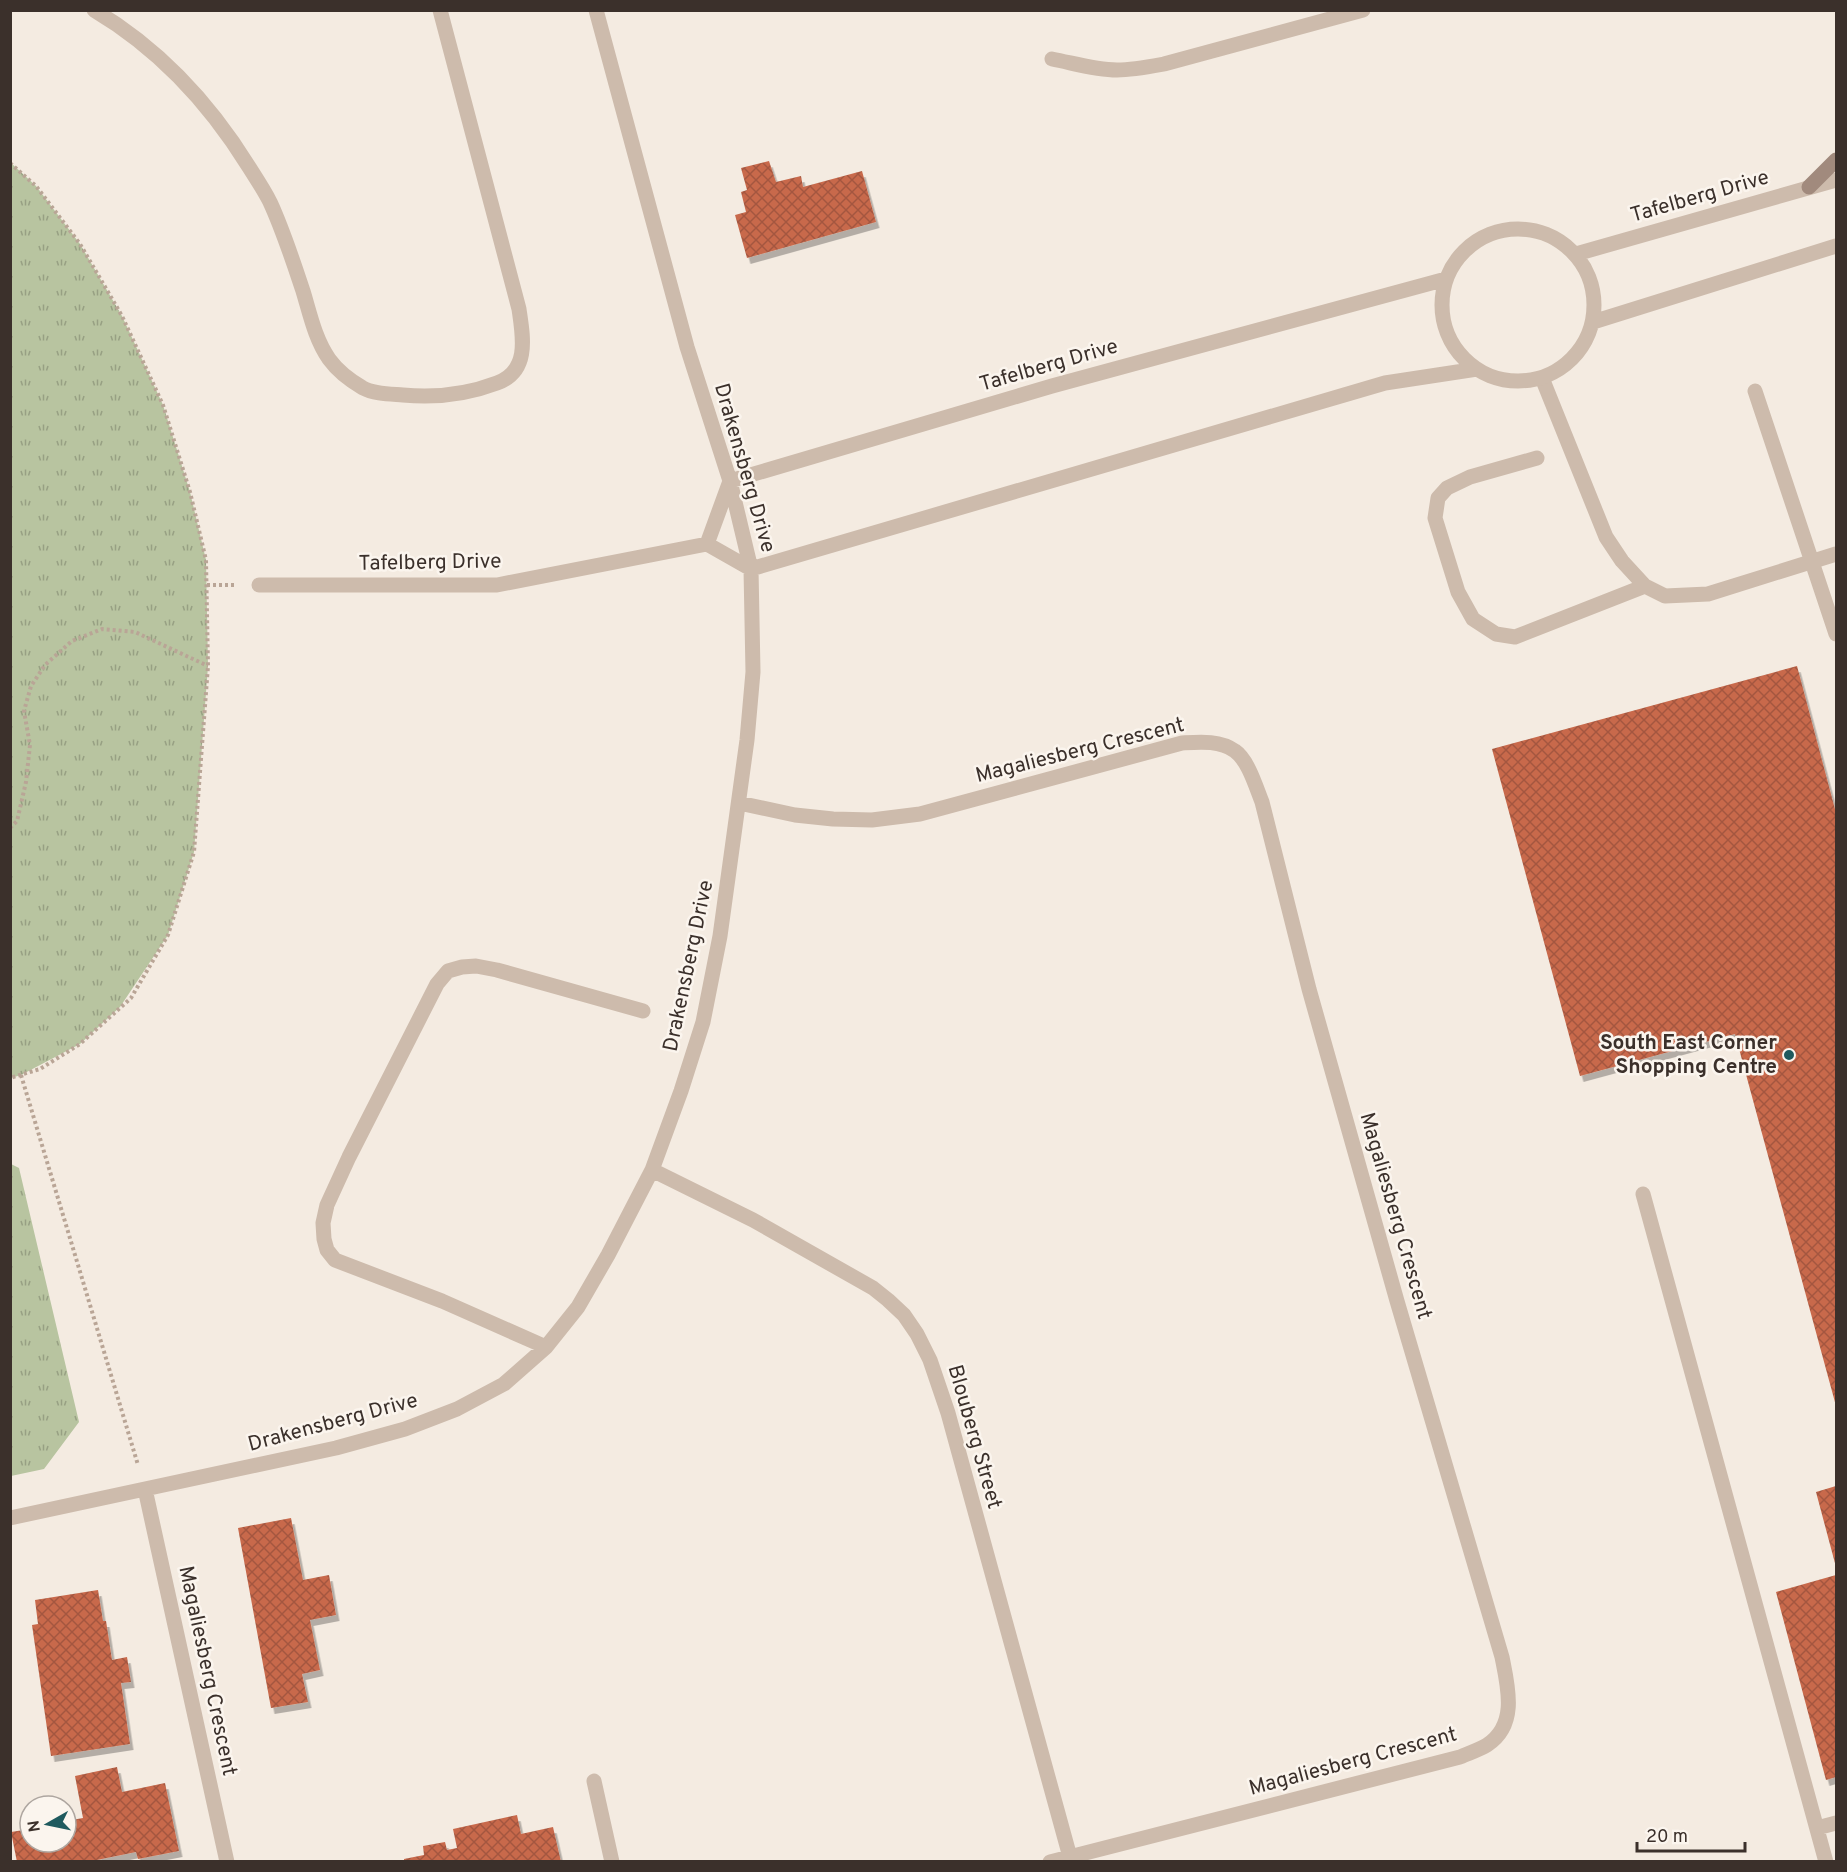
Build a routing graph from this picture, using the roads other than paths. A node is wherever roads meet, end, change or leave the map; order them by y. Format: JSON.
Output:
{"nodes":[{"id":1,"x":94,"y":10,"type":"edge"},
{"id":2,"x":440,"y":10,"type":"edge"},
{"id":3,"x":596,"y":10,"type":"edge"},
{"id":4,"x":1363,"y":10,"type":"edge"},
{"id":5,"x":1052,"y":59,"type":"dead end"},
{"id":6,"x":1836,"y":160,"type":"edge"},
{"id":7,"x":1836,"y":180,"type":"edge"},
{"id":8,"x":1809,"y":187,"type":"junction"},
{"id":9,"x":1836,"y":246,"type":"edge"},
{"id":10,"x":1576,"y":254,"type":"junction"},
{"id":11,"x":1446,"y":279,"type":"junction"},
{"id":12,"x":1593,"y":322,"type":"junction"},
{"id":13,"x":1477,"y":369,"type":"junction"},
{"id":14,"x":1542,"y":378,"type":"junction"},
{"id":15,"x":1755,"y":391,"type":"dead end"},
{"id":16,"x":1537,"y":458,"type":"dead end"},
{"id":17,"x":730,"y":481,"type":"junction"},
{"id":18,"x":707,"y":544,"type":"junction"},
{"id":19,"x":1836,"y":554,"type":"edge"},
{"id":20,"x":1812,"y":560,"type":"junction"},
{"id":21,"x":751,"y":568,"type":"junction"},
{"id":22,"x":259,"y":585,"type":"dead end"},
{"id":23,"x":1645,"y":586,"type":"junction"},
{"id":24,"x":1836,"y":634,"type":"edge"},
{"id":25,"x":739,"y":803,"type":"junction"},
{"id":26,"x":643,"y":1011,"type":"dead end"},
{"id":27,"x":652,"y":1170,"type":"junction"},
{"id":28,"x":1643,"y":1194,"type":"dead end"},
{"id":29,"x":546,"y":1347,"type":"junction"},
{"id":30,"x":145,"y":1489,"type":"junction"},
{"id":31,"x":10,"y":1518,"type":"edge"},
{"id":32,"x":594,"y":1781,"type":"dead end"},
{"id":33,"x":1836,"y":1823,"type":"edge"},
{"id":34,"x":1817,"y":1828,"type":"junction"},
{"id":35,"x":1070,"y":1857,"type":"junction"},
{"id":36,"x":227,"y":1862,"type":"edge"},
{"id":37,"x":612,"y":1862,"type":"edge"},
{"id":38,"x":1050,"y":1862,"type":"edge"},
{"id":39,"x":1826,"y":1862,"type":"edge"}],
"edges":[{"from":1,"to":2,"type":"street"},
{"from":3,"to":17,"type":"street","name":"Drakensberg Drive"},
{"from":4,"to":5,"type":"street"},
{"from":6,"to":8,"type":"main road"},
{"from":7,"to":8,"type":"street","name":"Tafelberg Drive"},
{"from":8,"to":10,"type":"street","name":"Tafelberg Drive"},
{"from":9,"to":12,"type":"street"},
{"from":10,"to":11,"type":"street"},
{"from":10,"to":12,"type":"street"},
{"from":11,"to":13,"type":"street"},
{"from":11,"to":17,"type":"street","name":"Tafelberg Drive"},
{"from":12,"to":14,"type":"street"},
{"from":13,"to":14,"type":"street"},
{"from":13,"to":21,"type":"street"},
{"from":14,"to":23,"type":"street"},
{"from":15,"to":20,"type":"street"},
{"from":16,"to":23,"type":"street"},
{"from":17,"to":18,"type":"street"},
{"from":17,"to":21,"type":"street","name":"Drakensberg Drive"},
{"from":18,"to":21,"type":"street"},
{"from":18,"to":22,"type":"street","name":"Tafelberg Drive"},
{"from":19,"to":20,"type":"street"},
{"from":20,"to":23,"type":"street"},
{"from":20,"to":24,"type":"street"},
{"from":21,"to":25,"type":"street","name":"Drakensberg Drive"},
{"from":25,"to":27,"type":"street","name":"Drakensberg Drive"},
{"from":25,"to":35,"type":"street","name":"Magaliesberg Crescent"},
{"from":26,"to":29,"type":"street"},
{"from":27,"to":29,"type":"street","name":"Drakensberg Drive"},
{"from":27,"to":35,"type":"street","name":"Blouberg Street"},
{"from":28,"to":34,"type":"street"},
{"from":29,"to":30,"type":"street","name":"Drakensberg Drive"},
{"from":30,"to":31,"type":"street","name":"Drakensberg Drive"},
{"from":30,"to":36,"type":"street","name":"Magaliesberg Crescent"},
{"from":32,"to":37,"type":"street"},
{"from":33,"to":34,"type":"street"},
{"from":34,"to":39,"type":"street"},
{"from":35,"to":38,"type":"street","name":"Magaliesberg Crescent"}]}
